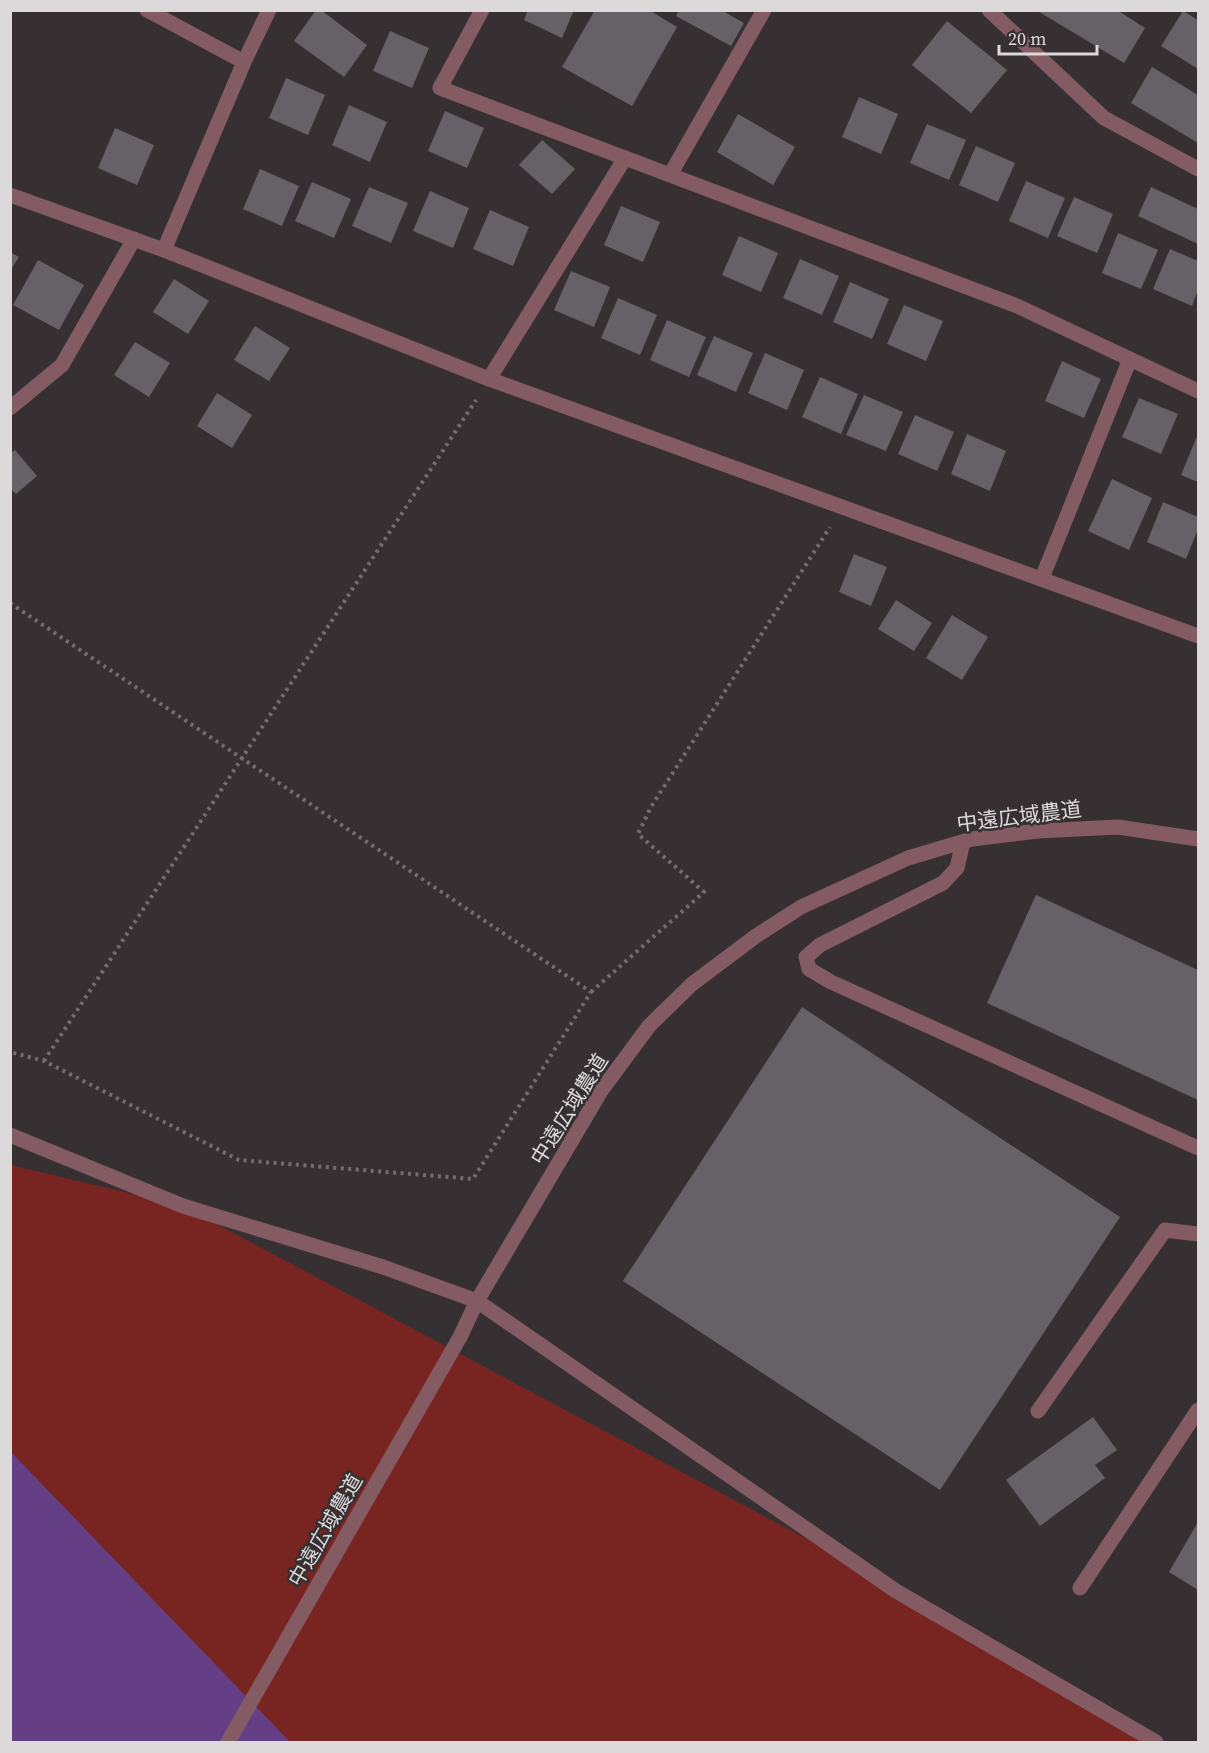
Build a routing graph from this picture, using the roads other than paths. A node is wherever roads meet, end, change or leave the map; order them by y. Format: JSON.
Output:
{"nodes":[{"id":1,"x":147,"y":10,"type":"edge"},
{"id":2,"x":269,"y":10,"type":"edge"},
{"id":3,"x":482,"y":10,"type":"edge"},
{"id":4,"x":764,"y":10,"type":"edge"},
{"id":5,"x":992,"y":12,"type":"edge"},
{"id":6,"x":244,"y":62,"type":"junction"},
{"id":7,"x":625,"y":158,"type":"junction"},
{"id":8,"x":1198,"y":169,"type":"edge"},
{"id":9,"x":670,"y":175,"type":"junction"},
{"id":10,"x":10,"y":195,"type":"edge"},
{"id":11,"x":134,"y":239,"type":"junction"},
{"id":12,"x":164,"y":250,"type":"junction"},
{"id":13,"x":1130,"y":358,"type":"junction"},
{"id":14,"x":489,"y":379,"type":"junction"},
{"id":15,"x":1198,"y":391,"type":"edge"},
{"id":16,"x":10,"y":408,"type":"edge"},
{"id":17,"x":1042,"y":578,"type":"junction"},
{"id":18,"x":1198,"y":636,"type":"edge"},
{"id":19,"x":1198,"y":839,"type":"edge"},
{"id":20,"x":963,"y":842,"type":"junction"},
{"id":21,"x":10,"y":1135,"type":"edge"},
{"id":22,"x":1198,"y":1148,"type":"edge"},
{"id":23,"x":1198,"y":1234,"type":"edge"},
{"id":24,"x":477,"y":1301,"type":"junction"},
{"id":25,"x":1198,"y":1410,"type":"edge"},
{"id":26,"x":1038,"y":1411,"type":"dead end"},
{"id":27,"x":1080,"y":1588,"type":"dead end"},
{"id":28,"x":228,"y":1743,"type":"edge"},
{"id":29,"x":1156,"y":1743,"type":"edge"}],
"edges":[{"from":1,"to":6,"type":"street"},
{"from":2,"to":6,"type":"street"},
{"from":3,"to":7,"type":"street"},
{"from":4,"to":9,"type":"street"},
{"from":5,"to":8,"type":"street"},
{"from":6,"to":12,"type":"street"},
{"from":7,"to":9,"type":"street"},
{"from":7,"to":14,"type":"street"},
{"from":9,"to":13,"type":"street"},
{"from":10,"to":11,"type":"street"},
{"from":11,"to":12,"type":"street"},
{"from":11,"to":16,"type":"street"},
{"from":12,"to":14,"type":"street"},
{"from":13,"to":15,"type":"street"},
{"from":13,"to":17,"type":"street"},
{"from":14,"to":17,"type":"street"},
{"from":17,"to":18,"type":"street"},
{"from":19,"to":20,"type":"street","name":"中遠広域農道"},
{"from":20,"to":22,"type":"street"},
{"from":20,"to":24,"type":"street","name":"中遠広域農道"},
{"from":21,"to":24,"type":"street"},
{"from":23,"to":26,"type":"street"},
{"from":24,"to":28,"type":"street","name":"中遠広域農道"},
{"from":24,"to":29,"type":"street"},
{"from":25,"to":27,"type":"street"}]}
